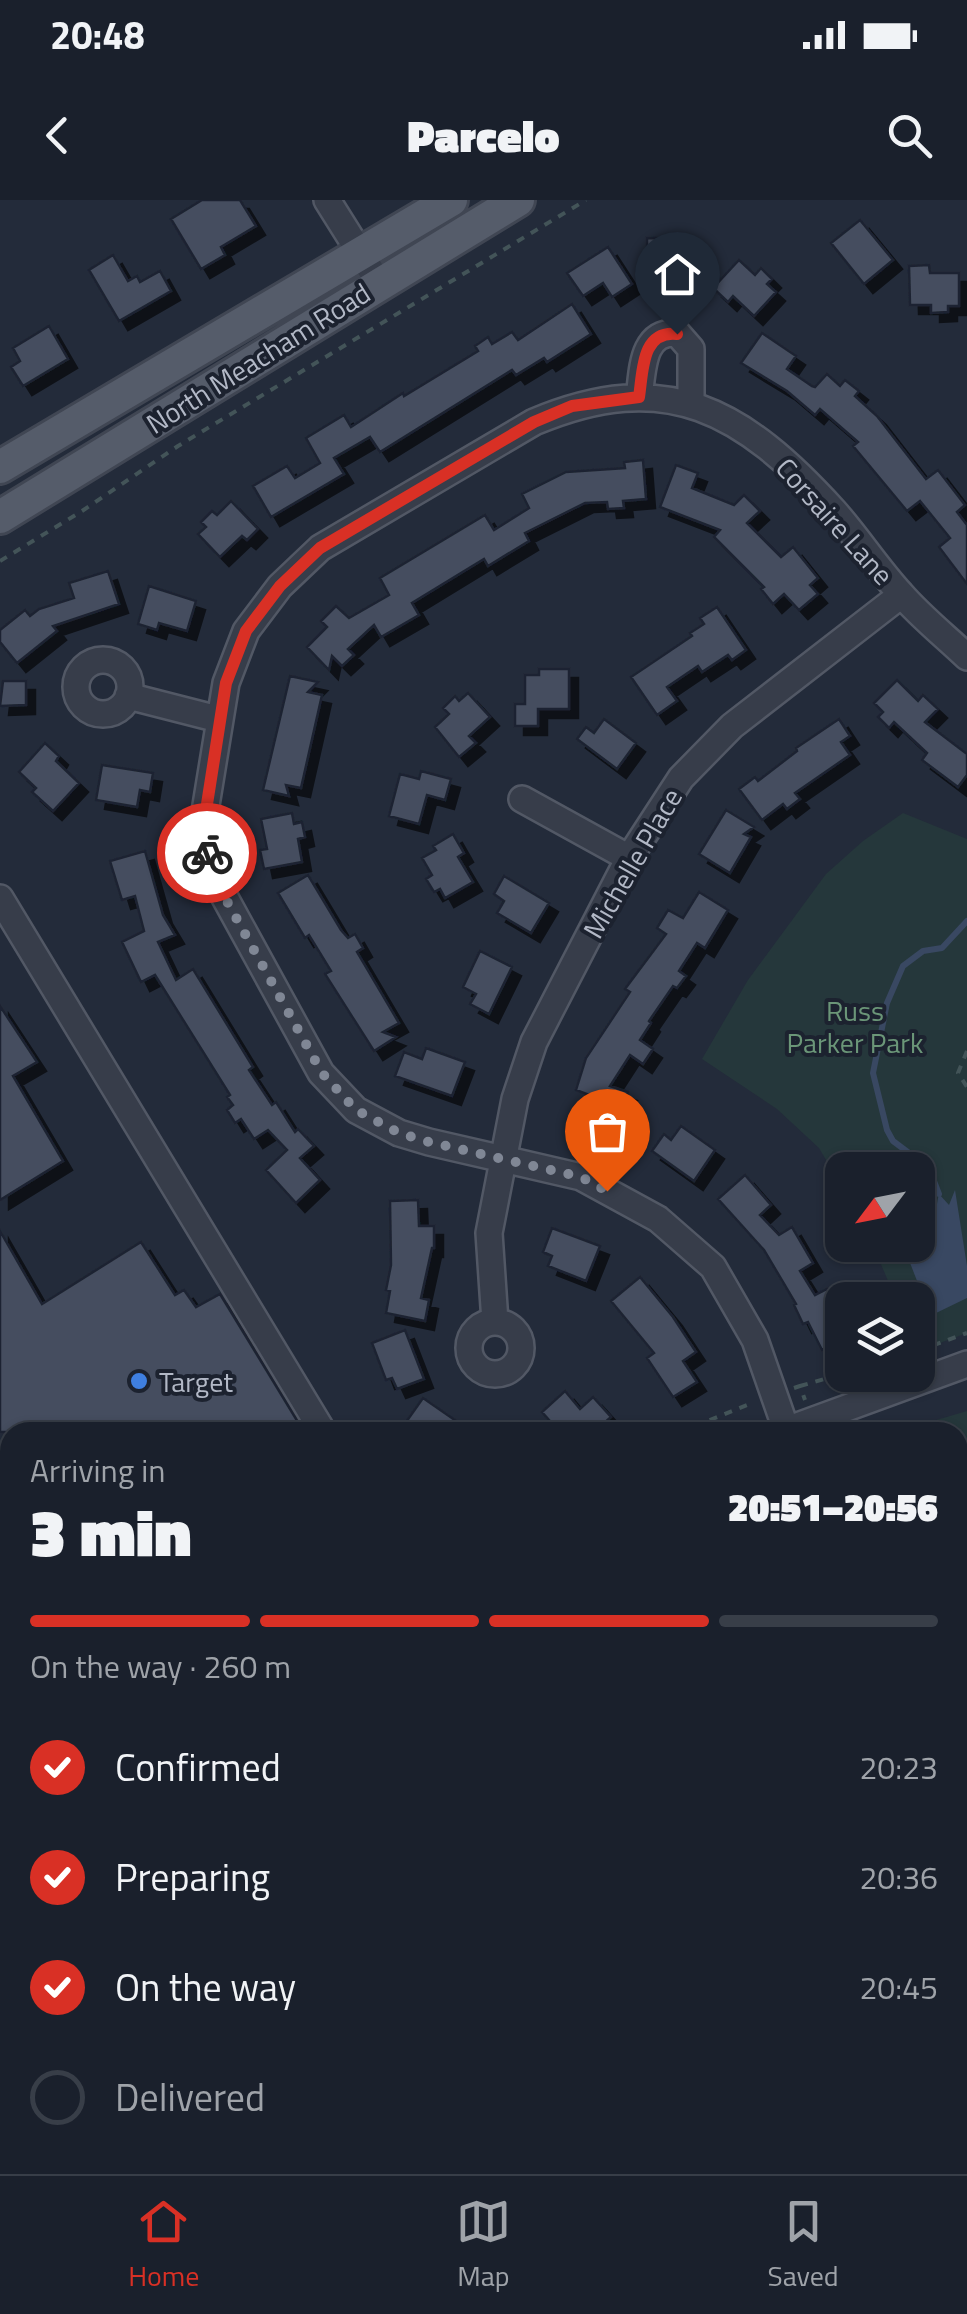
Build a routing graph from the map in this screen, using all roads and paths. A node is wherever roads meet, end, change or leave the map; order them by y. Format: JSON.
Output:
{"nodes":[{"id":1,"x":326,"y":200,"type":"edge"},
{"id":2,"x":450,"y":200,"type":"edge"},
{"id":3,"x":518,"y":200,"type":"edge"},
{"id":4,"x":586,"y":200,"type":"edge"},
{"id":5,"x":359,"y":255,"type":"junction"},
{"id":6,"x":379,"y":284,"type":"junction"},
{"id":7,"x":639,"y":397,"type":"junction"},
{"id":8,"x":691,"y":403,"type":"junction"},
{"id":9,"x":0,"y":467,"type":"edge"},
{"id":10,"x":0,"y":517,"type":"edge"},
{"id":11,"x":0,"y":562,"type":"edge"},
{"id":12,"x":901,"y":595,"type":"junction"},
{"id":13,"x":967,"y":657,"type":"edge"},
{"id":14,"x":128,"y":696,"type":"dead end"},
{"id":15,"x":218,"y":719,"type":"junction"},
{"id":16,"x":522,"y":799,"type":"dead end"},
{"id":17,"x":629,"y":858,"type":"junction"},
{"id":18,"x":0,"y":898,"type":"edge"},
{"id":19,"x":967,"y":1051,"type":"edge"},
{"id":20,"x":967,"y":1087,"type":"edge"},
{"id":21,"x":503,"y":1158,"type":"junction"},
{"id":22,"x":494,"y":1322,"type":"dead end"},
{"id":23,"x":967,"y":1332,"type":"edge"},
{"id":24,"x":935,"y":1344,"type":"edge"},
{"id":25,"x":967,"y":1364,"type":"edge"},
{"id":26,"x":825,"y":1379,"type":"edge"},
{"id":27,"x":800,"y":1386,"type":"dead end"},
{"id":28,"x":318,"y":1422,"type":"edge"},
{"id":29,"x":782,"y":1422,"type":"edge"},
{"id":30,"x":812,"y":1422,"type":"edge"}],
"edges":[{"from":1,"to":5,"type":"street"},
{"from":2,"to":5,"type":"main road","name":"North Meacham Road"},
{"from":3,"to":6,"type":"main road","name":"North Meacham Road"},
{"from":4,"to":11,"type":"path"},
{"from":5,"to":6,"type":"street"},
{"from":5,"to":9,"type":"main road","name":"North Meacham Road"},
{"from":6,"to":10,"type":"main road","name":"North Meacham Road"},
{"from":7,"to":8,"type":"street","name":"Corsaire Lane"},
{"from":7,"to":8,"type":"street"},
{"from":7,"to":15,"type":"street","name":"Corsaire Lane"},
{"from":8,"to":12,"type":"street","name":"Corsaire Lane"},
{"from":12,"to":13,"type":"street","name":"Corsaire Lane"},
{"from":12,"to":17,"type":"street","name":"Michelle Place"},
{"from":14,"to":15,"type":"street"},
{"from":15,"to":21,"type":"street","name":"Corsaire Lane"},
{"from":16,"to":17,"type":"street"},
{"from":17,"to":21,"type":"street","name":"Michelle Place"},
{"from":18,"to":28,"type":"street"},
{"from":19,"to":20,"type":"path"},
{"from":21,"to":22,"type":"street","name":"Michelle Place"},
{"from":21,"to":29,"type":"street","name":"Corsaire Lane"},
{"from":23,"to":24,"type":"path"},
{"from":25,"to":30,"type":"street"},
{"from":26,"to":27,"type":"path"}]}
